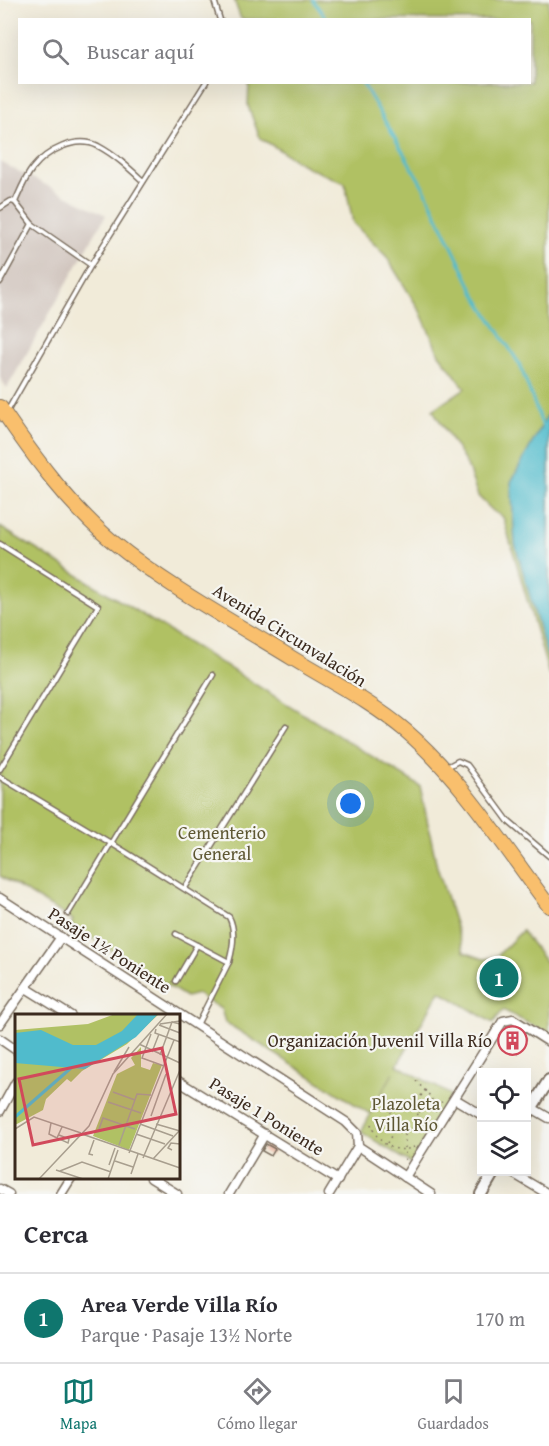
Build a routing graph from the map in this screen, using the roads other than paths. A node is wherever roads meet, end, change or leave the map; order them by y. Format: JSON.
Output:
{"nodes":[{"id":1,"x":214,"y":0,"type":"edge"},
{"id":2,"x":219,"y":18,"type":"edge"},
{"id":3,"x":205,"y":84,"type":"edge"},
{"id":4,"x":143,"y":181,"type":"junction"},
{"id":5,"x":15,"y":202,"type":"junction"},
{"id":6,"x":0,"y":207,"type":"edge"},
{"id":7,"x":32,"y":224,"type":"junction"},
{"id":8,"x":92,"y":265,"type":"junction"},
{"id":9,"x":0,"y":282,"type":"edge"},
{"id":10,"x":3,"y":411,"type":"edge"},
{"id":11,"x":0,"y":544,"type":"edge"},
{"id":12,"x":213,"y":675,"type":"dead end"},
{"id":13,"x":286,"y":726,"type":"dead end"},
{"id":14,"x":0,"y":769,"type":"edge"},
{"id":15,"x":444,"y":770,"type":"junction"},
{"id":16,"x":0,"y":777,"type":"edge"},
{"id":17,"x":112,"y":843,"type":"junction"},
{"id":18,"x":549,"y":856,"type":"edge"},
{"id":19,"x":185,"y":888,"type":"junction"},
{"id":20,"x":0,"y":898,"type":"edge"},
{"id":21,"x":549,"y":906,"type":"edge"},
{"id":22,"x":68,"y":914,"type":"dead end"},
{"id":23,"x":176,"y":934,"type":"dead end"},
{"id":24,"x":61,"y":937,"type":"junction"},
{"id":25,"x":197,"y":945,"type":"junction"},
{"id":26,"x":229,"y":962,"type":"junction"},
{"id":27,"x":176,"y":981,"type":"dead end"},
{"id":28,"x":26,"y":988,"type":"junction"},
{"id":29,"x":68,"y":1014,"type":"edge"},
{"id":30,"x":179,"y":1014,"type":"edge"},
{"id":31,"x":180,"y":1015,"type":"edge"},
{"id":32,"x":0,"y":1024,"type":"edge"},
{"id":33,"x":197,"y":1026,"type":"junction"},
{"id":34,"x":0,"y":1039,"type":"edge"},
{"id":35,"x":549,"y":1042,"type":"edge"},
{"id":36,"x":15,"y":1049,"type":"edge"},
{"id":37,"x":549,"y":1080,"type":"edge"},
{"id":38,"x":180,"y":1082,"type":"edge"},
{"id":39,"x":14,"y":1092,"type":"edge"},
{"id":40,"x":455,"y":1099,"type":"junction"},
{"id":41,"x":531,"y":1109,"type":"edge"},
{"id":42,"x":0,"y":1111,"type":"edge"},
{"id":43,"x":477,"y":1112,"type":"edge"},
{"id":44,"x":531,"y":1113,"type":"edge"},
{"id":45,"x":549,"y":1118,"type":"edge"},
{"id":46,"x":265,"y":1134,"type":"junction"},
{"id":47,"x":358,"y":1146,"type":"junction"},
{"id":48,"x":491,"y":1176,"type":"edge"},
{"id":49,"x":518,"y":1176,"type":"edge"},
{"id":50,"x":405,"y":1177,"type":"junction"},
{"id":51,"x":70,"y":1179,"type":"edge"},
{"id":52,"x":152,"y":1179,"type":"edge"},
{"id":53,"x":338,"y":1180,"type":"junction"},
{"id":54,"x":0,"y":1189,"type":"edge"},
{"id":55,"x":167,"y":1191,"type":"edge"},
{"id":56,"x":9,"y":1194,"type":"edge"},
{"id":57,"x":61,"y":1194,"type":"edge"},
{"id":58,"x":177,"y":1194,"type":"edge"},
{"id":59,"x":229,"y":1194,"type":"edge"},
{"id":60,"x":330,"y":1194,"type":"edge"},
{"id":61,"x":431,"y":1194,"type":"edge"},
{"id":62,"x":480,"y":1194,"type":"edge"},
{"id":63,"x":548,"y":1194,"type":"edge"}],
"edges":[{"from":1,"to":2,"type":"lane"},
{"from":3,"to":4,"type":"lane"},
{"from":4,"to":5,"type":"lane"},
{"from":4,"to":8,"type":"lane"},
{"from":5,"to":6,"type":"lane"},
{"from":5,"to":7,"type":"lane"},
{"from":7,"to":8,"type":"lane"},
{"from":7,"to":9,"type":"lane"},
{"from":8,"to":10,"type":"lane"},
{"from":10,"to":15,"type":"main road","name":"Avenida Circunvalación"},
{"from":11,"to":14,"type":"lane"},
{"from":12,"to":17,"type":"lane"},
{"from":13,"to":19,"type":"lane"},
{"from":15,"to":18,"type":"lane"},
{"from":15,"to":21,"type":"main road","name":"Avenida Circunvalación"},
{"from":16,"to":17,"type":"lane"},
{"from":17,"to":19,"type":"lane"},
{"from":17,"to":22,"type":"lane"},
{"from":19,"to":26,"type":"lane"},
{"from":20,"to":24,"type":"street","name":"Pasaje 1½ Poniente"},
{"from":23,"to":25,"type":"lane"},
{"from":24,"to":28,"type":"street"},
{"from":24,"to":30,"type":"street","name":"Pasaje 1½ Poniente"},
{"from":25,"to":26,"type":"lane"},
{"from":25,"to":27,"type":"lane"},
{"from":26,"to":33,"type":"lane"},
{"from":28,"to":29,"type":"street"},
{"from":28,"to":32,"type":"street"},
{"from":31,"to":33,"type":"street","name":"Pasaje 1½ Poniente"},
{"from":33,"to":47,"type":"street","name":"Pasaje 1½ Poniente"},
{"from":34,"to":36,"type":"street"},
{"from":35,"to":40,"type":"street"},
{"from":37,"to":41,"type":"street"},
{"from":38,"to":46,"type":"street","name":"Pasaje 1 Poniente"},
{"from":39,"to":42,"type":"street"},
{"from":40,"to":43,"type":"street"},
{"from":40,"to":50,"type":"street"},
{"from":44,"to":45,"type":"street"},
{"from":46,"to":53,"type":"street","name":"Pasaje 1 Poniente"},
{"from":46,"to":59,"type":"street"},
{"from":47,"to":50,"type":"street","name":"Pasaje 1½ Poniente"},
{"from":47,"to":53,"type":"street"},
{"from":48,"to":62,"type":"street"},
{"from":49,"to":63,"type":"street"},
{"from":50,"to":61,"type":"street","name":"Pasaje 1½ Poniente"},
{"from":51,"to":57,"type":"street"},
{"from":52,"to":55,"type":"street"},
{"from":53,"to":60,"type":"street"},
{"from":54,"to":56,"type":"street"},
{"from":55,"to":58,"type":"street"}]}
